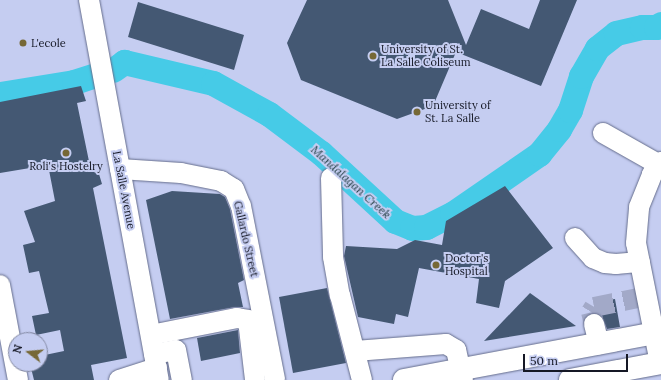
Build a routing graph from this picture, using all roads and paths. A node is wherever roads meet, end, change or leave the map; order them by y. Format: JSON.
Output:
{"nodes":[{"id":1,"x":89,"y":0,"type":"edge"},
{"id":2,"x":603,"y":133,"type":"dead end"},
{"id":3,"x":660,"y":163,"type":"edge"},
{"id":4,"x":120,"y":169,"type":"junction"},
{"id":5,"x":331,"y":178,"type":"dead end"},
{"id":6,"x":575,"y":238,"type":"dead end"},
{"id":7,"x":640,"y":262,"type":"junction"},
{"id":8,"x":0,"y":285,"type":"edge"},
{"id":9,"x":657,"y":333,"type":"edge"},
{"id":10,"x":355,"y":351,"type":"junction"},
{"id":11,"x":156,"y":359,"type":"edge"},
{"id":12,"x":660,"y":363,"type":"edge"},
{"id":13,"x":462,"y":375,"type":"edge"},
{"id":14,"x":18,"y":380,"type":"edge"},
{"id":15,"x":119,"y":380,"type":"edge"},
{"id":16,"x":182,"y":380,"type":"edge"},
{"id":17,"x":255,"y":380,"type":"edge"},
{"id":18,"x":276,"y":380,"type":"edge"},
{"id":19,"x":362,"y":380,"type":"edge"},
{"id":20,"x":404,"y":380,"type":"edge"},
{"id":21,"x":570,"y":380,"type":"edge"}],
"edges":[{"from":1,"to":4,"type":"street","name":"La Salle Avenue"},
{"from":2,"to":3,"type":"street"},
{"from":3,"to":7,"type":"street"},
{"from":4,"to":11,"type":"street","name":"La Salle Avenue"},
{"from":4,"to":18,"type":"street","name":"Gallardo Street"},
{"from":5,"to":10,"type":"street"},
{"from":6,"to":7,"type":"street"},
{"from":7,"to":9,"type":"street"},
{"from":8,"to":14,"type":"street"},
{"from":9,"to":12,"type":"street"},
{"from":9,"to":13,"type":"main road"},
{"from":10,"to":13,"type":"street"},
{"from":10,"to":19,"type":"street"},
{"from":11,"to":15,"type":"street"},
{"from":11,"to":16,"type":"street"},
{"from":11,"to":17,"type":"street"},
{"from":12,"to":21,"type":"main road"},
{"from":13,"to":20,"type":"main road"}]}
